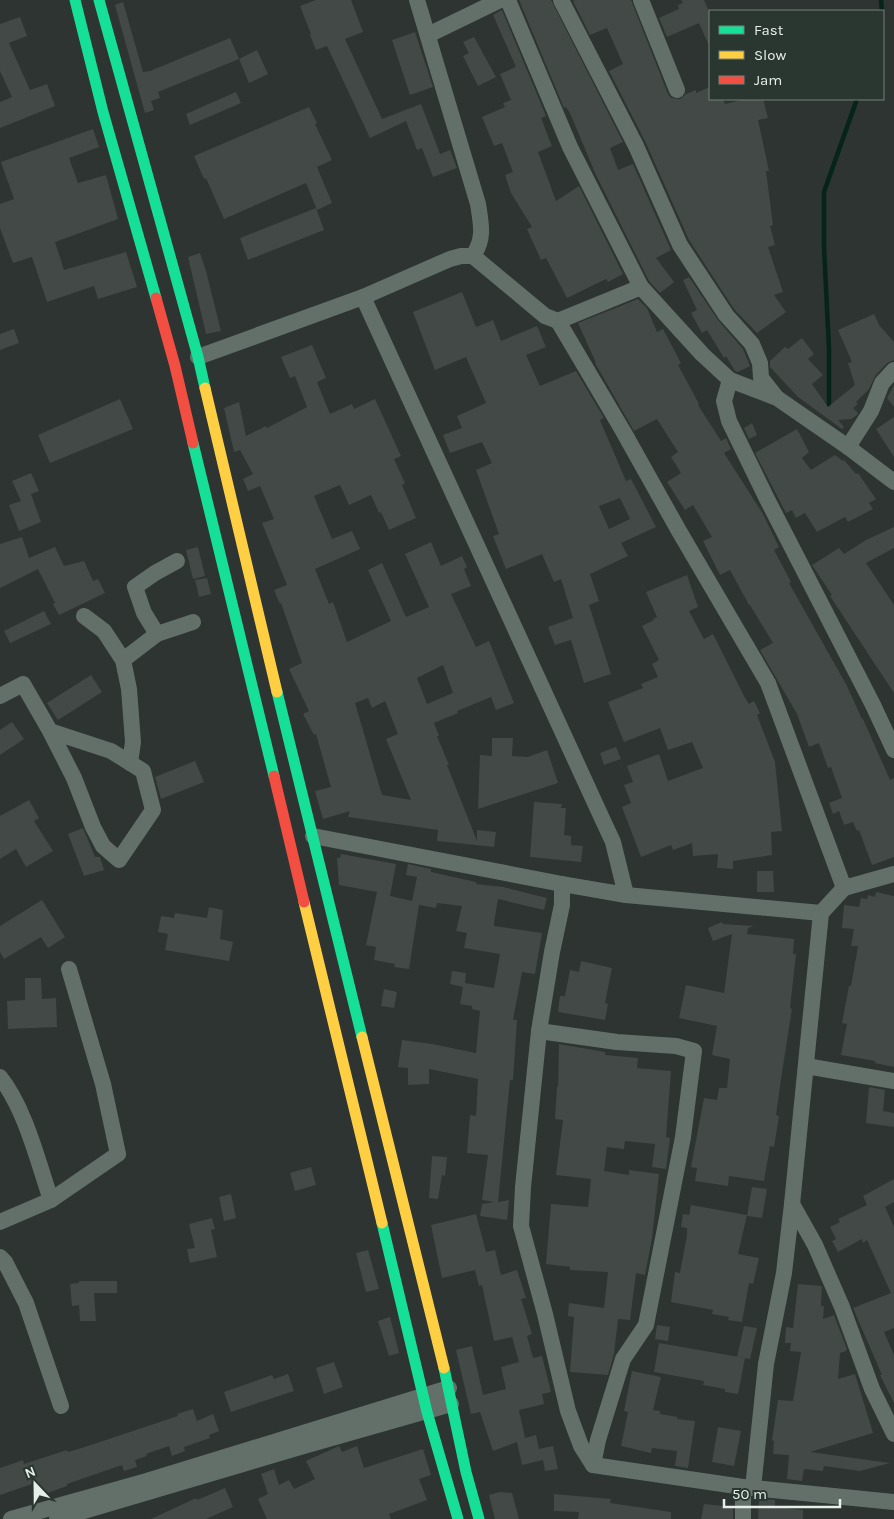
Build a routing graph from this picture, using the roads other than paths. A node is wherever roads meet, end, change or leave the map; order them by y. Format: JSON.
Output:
{"nodes":[{"id":1,"x":75,"y":0,"type":"edge"},
{"id":2,"x":417,"y":0,"type":"edge"},
{"id":3,"x":500,"y":0,"type":"edge"},
{"id":4,"x":508,"y":0,"type":"edge"},
{"id":5,"x":561,"y":0,"type":"edge"},
{"id":6,"x":640,"y":0,"type":"edge"},
{"id":7,"x":104,"y":2,"type":"edge"},
{"id":8,"x":428,"y":35,"type":"junction"},
{"id":9,"x":678,"y":90,"type":"dead end"},
{"id":10,"x":473,"y":256,"type":"junction"},
{"id":11,"x":642,"y":287,"type":"junction"},
{"id":12,"x":363,"y":296,"type":"junction"},
{"id":13,"x":558,"y":321,"type":"junction"},
{"id":14,"x":198,"y":358,"type":"junction"},
{"id":15,"x":894,"y":370,"type":"edge"},
{"id":16,"x":730,"y":380,"type":"junction"},
{"id":17,"x":777,"y":398,"type":"junction"},
{"id":18,"x":848,"y":447,"type":"junction"},
{"id":19,"x":894,"y":482,"type":"edge"},
{"id":20,"x":178,"y":560,"type":"dead end"},
{"id":21,"x":84,"y":616,"type":"dead end"},
{"id":22,"x":193,"y":622,"type":"dead end"},
{"id":23,"x":157,"y":634,"type":"junction"},
{"id":24,"x":123,"y":660,"type":"junction"},
{"id":25,"x":0,"y":696,"type":"edge"},
{"id":26,"x":50,"y":731,"type":"junction"},
{"id":27,"x":894,"y":750,"type":"edge"},
{"id":28,"x":130,"y":763,"type":"junction"},
{"id":29,"x":313,"y":836,"type":"junction"},
{"id":30,"x":894,"y":874,"type":"edge"},
{"id":31,"x":562,"y":884,"type":"junction"},
{"id":32,"x":844,"y":888,"type":"junction"},
{"id":33,"x":626,"y":895,"type":"junction"},
{"id":34,"x":821,"y":913,"type":"junction"},
{"id":35,"x":69,"y":969,"type":"dead end"},
{"id":36,"x":539,"y":1031,"type":"junction"},
{"id":37,"x":806,"y":1066,"type":"junction"},
{"id":38,"x":0,"y":1077,"type":"edge"},
{"id":39,"x":894,"y":1082,"type":"edge"},
{"id":40,"x":51,"y":1200,"type":"junction"},
{"id":41,"x":792,"y":1204,"type":"junction"},
{"id":42,"x":0,"y":1222,"type":"edge"},
{"id":43,"x":0,"y":1257,"type":"edge"},
{"id":44,"x":449,"y":1388,"type":"junction"},
{"id":45,"x":424,"y":1396,"type":"junction"},
{"id":46,"x":452,"y":1404,"type":"junction"},
{"id":47,"x":61,"y":1406,"type":"dead end"},
{"id":48,"x":427,"y":1412,"type":"junction"},
{"id":49,"x":894,"y":1434,"type":"edge"},
{"id":50,"x":593,"y":1465,"type":"junction"},
{"id":51,"x":748,"y":1487,"type":"junction"},
{"id":52,"x":894,"y":1502,"type":"edge"},
{"id":53,"x":11,"y":1519,"type":"edge"},
{"id":54,"x":57,"y":1519,"type":"edge"},
{"id":55,"x":458,"y":1519,"type":"edge"},
{"id":56,"x":479,"y":1519,"type":"edge"},
{"id":57,"x":743,"y":1519,"type":"edge"}],
"edges":[{"from":1,"to":45,"type":"main road"},
{"from":2,"to":8,"type":"street"},
{"from":3,"to":8,"type":"street"},
{"from":4,"to":11,"type":"street"},
{"from":5,"to":17,"type":"street"},
{"from":6,"to":9,"type":"street"},
{"from":7,"to":14,"type":"main road"},
{"from":8,"to":10,"type":"street"},
{"from":10,"to":12,"type":"street"},
{"from":10,"to":13,"type":"street"},
{"from":11,"to":13,"type":"street"},
{"from":11,"to":16,"type":"street"},
{"from":12,"to":14,"type":"street"},
{"from":12,"to":33,"type":"street"},
{"from":13,"to":32,"type":"street"},
{"from":14,"to":29,"type":"main road"},
{"from":15,"to":18,"type":"street"},
{"from":16,"to":17,"type":"street"},
{"from":16,"to":27,"type":"street"},
{"from":17,"to":18,"type":"street"},
{"from":18,"to":19,"type":"street"},
{"from":20,"to":23,"type":"street"},
{"from":21,"to":24,"type":"street"},
{"from":22,"to":23,"type":"street"},
{"from":23,"to":24,"type":"street"},
{"from":24,"to":28,"type":"street"},
{"from":25,"to":26,"type":"street"},
{"from":26,"to":28,"type":"street"},
{"from":26,"to":28,"type":"street"},
{"from":29,"to":31,"type":"street"},
{"from":29,"to":44,"type":"main road"},
{"from":30,"to":32,"type":"street"},
{"from":31,"to":33,"type":"street"},
{"from":31,"to":36,"type":"street"},
{"from":32,"to":34,"type":"street"},
{"from":33,"to":34,"type":"street"},
{"from":34,"to":37,"type":"street"},
{"from":35,"to":40,"type":"street"},
{"from":36,"to":50,"type":"street"},
{"from":36,"to":50,"type":"street"},
{"from":37,"to":39,"type":"street"},
{"from":37,"to":41,"type":"street"},
{"from":38,"to":40,"type":"street"},
{"from":40,"to":42,"type":"street"},
{"from":41,"to":49,"type":"street"},
{"from":41,"to":51,"type":"street"},
{"from":43,"to":47,"type":"street"},
{"from":44,"to":45,"type":"street"},
{"from":44,"to":46,"type":"main road"},
{"from":45,"to":48,"type":"main road"},
{"from":45,"to":53,"type":"street"},
{"from":46,"to":48,"type":"street"},
{"from":46,"to":56,"type":"main road"},
{"from":48,"to":54,"type":"street"},
{"from":48,"to":55,"type":"main road"},
{"from":50,"to":51,"type":"street"},
{"from":51,"to":52,"type":"street"},
{"from":51,"to":57,"type":"street"}]}
